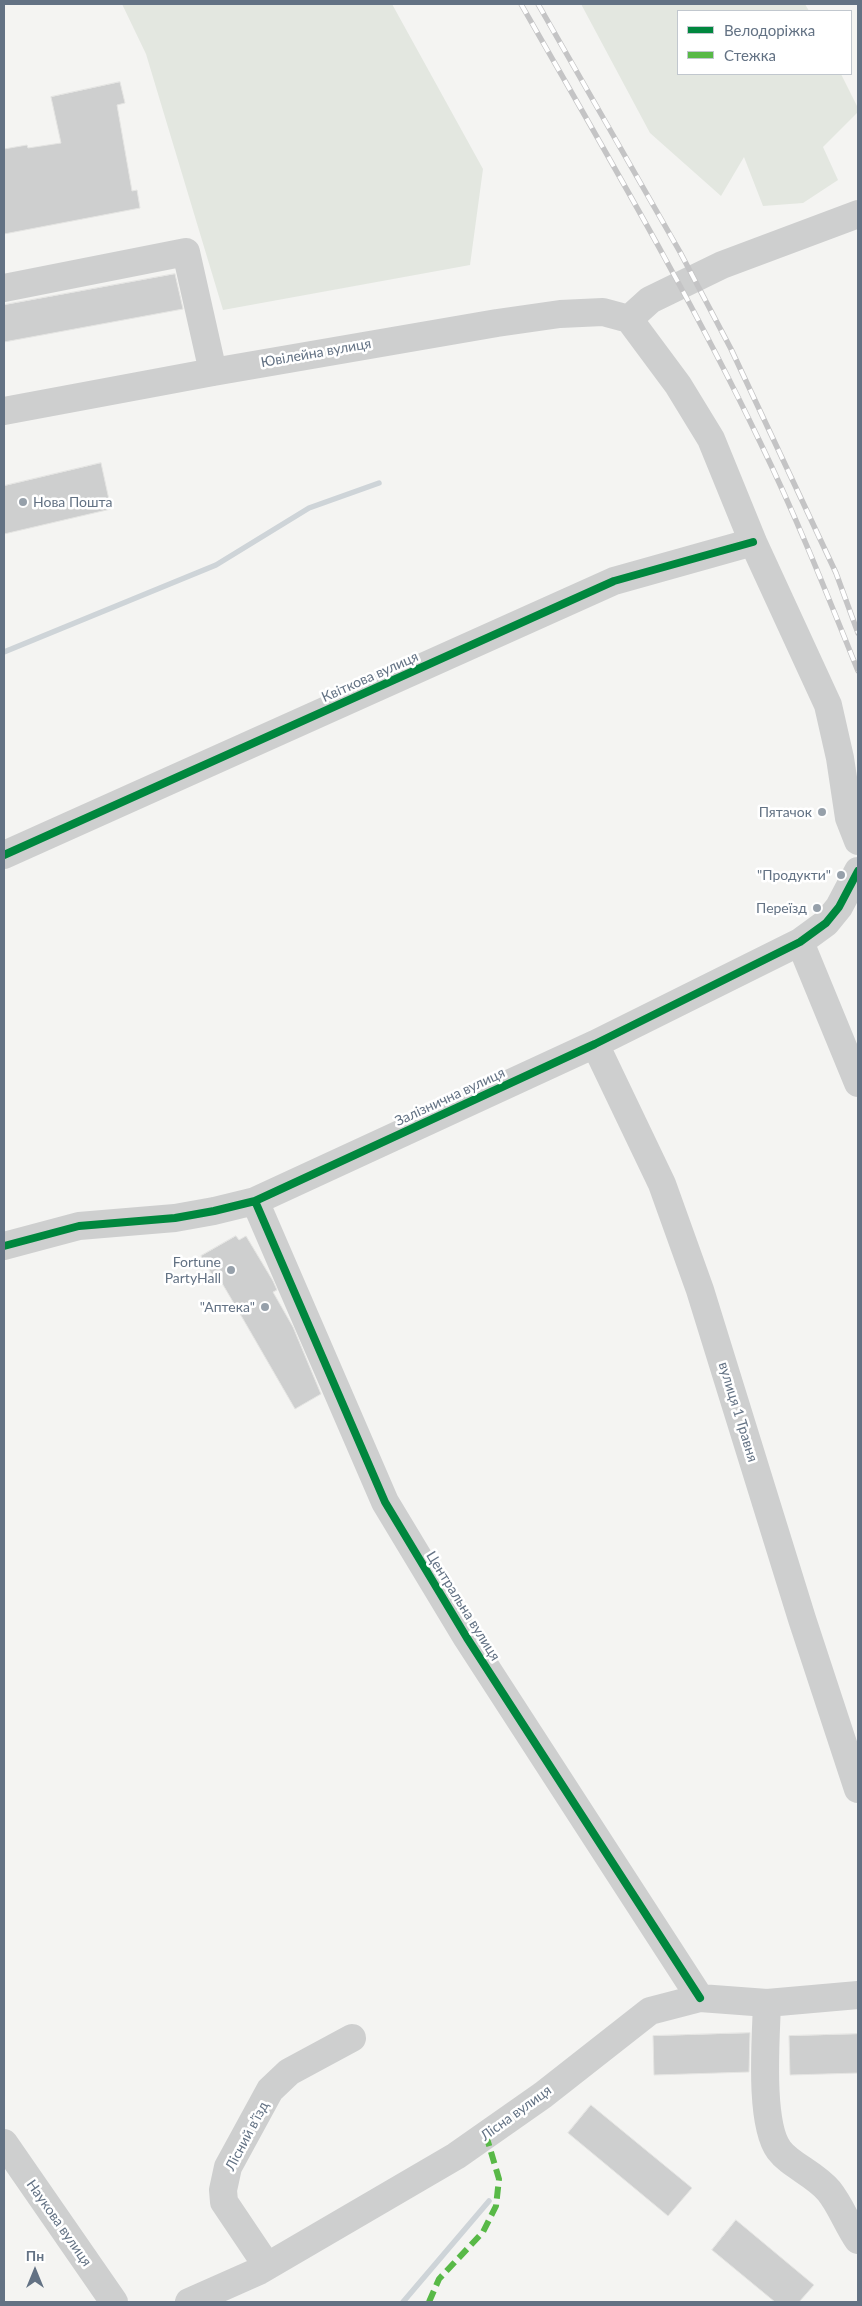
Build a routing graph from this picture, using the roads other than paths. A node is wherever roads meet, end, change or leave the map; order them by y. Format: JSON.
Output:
{"nodes":[{"id":1,"x":858,"y":214,"type":"edge"},
{"id":2,"x":4,"y":288,"type":"edge"},
{"id":3,"x":629,"y":318,"type":"junction"},
{"id":4,"x":213,"y":372,"type":"junction"},
{"id":5,"x":4,"y":411,"type":"edge"},
{"id":6,"x":753,"y":542,"type":"junction"},
{"id":7,"x":858,"y":841,"type":"edge"},
{"id":8,"x":4,"y":855,"type":"edge"},
{"id":9,"x":858,"y":871,"type":"edge"},
{"id":10,"x":800,"y":942,"type":"junction"},
{"id":11,"x":595,"y":1044,"type":"junction"},
{"id":12,"x":858,"y":1083,"type":"edge"},
{"id":13,"x":255,"y":1201,"type":"junction"},
{"id":14,"x":4,"y":1246,"type":"edge"},
{"id":15,"x":858,"y":1790,"type":"edge"},
{"id":16,"x":858,"y":1995,"type":"edge"},
{"id":17,"x":700,"y":1998,"type":"junction"},
{"id":18,"x":767,"y":2003,"type":"junction"},
{"id":19,"x":352,"y":2038,"type":"dead end"},
{"id":20,"x":4,"y":2143,"type":"edge"},
{"id":21,"x":858,"y":2240,"type":"edge"},
{"id":22,"x":267,"y":2266,"type":"junction"},
{"id":23,"x":114,"y":2302,"type":"edge"},
{"id":24,"x":189,"y":2302,"type":"edge"}],
"edges":[{"from":1,"to":3,"type":"street"},
{"from":2,"to":4,"type":"street"},
{"from":3,"to":4,"type":"street","name":"Ювілейна вулиця"},
{"from":3,"to":6,"type":"street"},
{"from":4,"to":5,"type":"street","name":"Ювілейна вулиця"},
{"from":6,"to":7,"type":"street"},
{"from":6,"to":8,"type":"street","name":"Квіткова вулиця"},
{"from":9,"to":10,"type":"street","name":"Залізнична вулиця"},
{"from":10,"to":11,"type":"street","name":"Залізнична вулиця"},
{"from":10,"to":12,"type":"street"},
{"from":11,"to":13,"type":"street","name":"Залізнична вулиця"},
{"from":11,"to":15,"type":"street","name":"вулиця 1 Травня"},
{"from":13,"to":14,"type":"street","name":"Залізнична вулиця"},
{"from":13,"to":17,"type":"street","name":"Центральна вулиця"},
{"from":16,"to":18,"type":"street","name":"Лісна вулиця"},
{"from":17,"to":18,"type":"street","name":"Лісна вулиця"},
{"from":17,"to":22,"type":"street","name":"Лісна вулиця"},
{"from":18,"to":21,"type":"street"},
{"from":19,"to":22,"type":"street","name":"Лісний в’їзд"},
{"from":20,"to":23,"type":"street","name":"Наукова вулиця"},
{"from":22,"to":24,"type":"street","name":"Лісна вулиця"}]}
